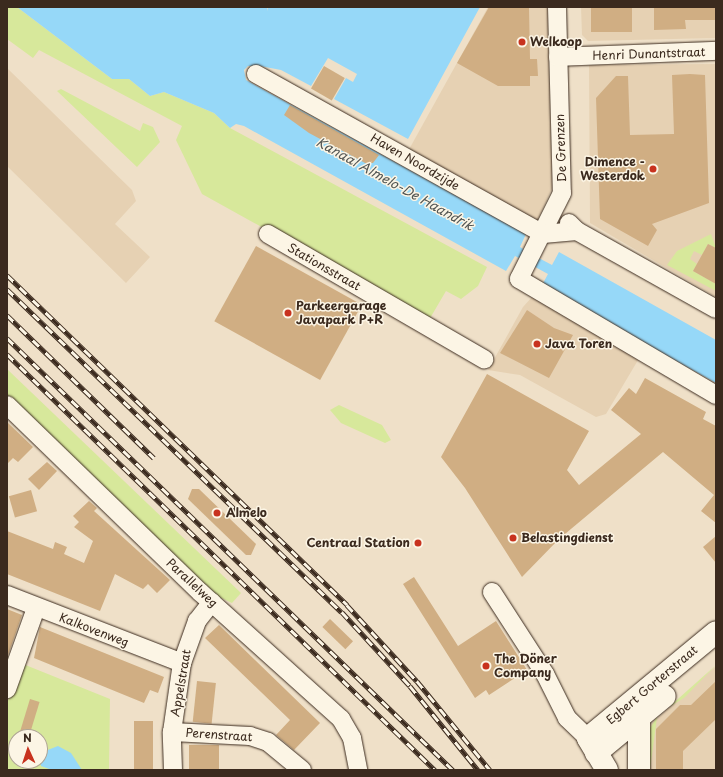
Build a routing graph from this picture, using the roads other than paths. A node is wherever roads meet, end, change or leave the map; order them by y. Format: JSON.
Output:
{"nodes":[{"id":1,"x":557,"y":7,"type":"edge"},
{"id":2,"x":716,"y":52,"type":"edge"},
{"id":3,"x":558,"y":57,"type":"junction"},
{"id":4,"x":256,"y":74,"type":"dead end"},
{"id":5,"x":560,"y":202,"type":"junction"},
{"id":6,"x":577,"y":231,"type":"junction"},
{"id":7,"x":268,"y":234,"type":"dead end"},
{"id":8,"x":543,"y":234,"type":"junction"},
{"id":9,"x":716,"y":309,"type":"edge"},
{"id":10,"x":484,"y":359,"type":"dead end"},
{"id":11,"x":716,"y":395,"type":"edge"},
{"id":12,"x":7,"y":405,"type":"edge"},
{"id":13,"x":492,"y":592,"type":"dead end"},
{"id":14,"x":7,"y":595,"type":"edge"},
{"id":15,"x":212,"y":602,"type":"junction"},
{"id":16,"x":36,"y":608,"type":"junction"},
{"id":17,"x":716,"y":632,"type":"edge"},
{"id":18,"x":716,"y":652,"type":"edge"},
{"id":19,"x":182,"y":663,"type":"junction"},
{"id":20,"x":7,"y":689,"type":"edge"},
{"id":21,"x":639,"y":720,"type":"junction"},
{"id":22,"x":172,"y":732,"type":"junction"},
{"id":23,"x":599,"y":747,"type":"edge"},
{"id":24,"x":173,"y":770,"type":"edge"},
{"id":25,"x":302,"y":770,"type":"edge"},
{"id":26,"x":358,"y":770,"type":"edge"},
{"id":27,"x":623,"y":770,"type":"edge"},
{"id":28,"x":639,"y":770,"type":"edge"}],
"edges":[{"from":1,"to":3,"type":"street","name":"De Grenzen"},
{"from":2,"to":3,"type":"street","name":"Henri Dunantstraat"},
{"from":3,"to":5,"type":"street","name":"De Grenzen"},
{"from":4,"to":8,"type":"street","name":"Haven Noordzijde"},
{"from":5,"to":6,"type":"street"},
{"from":5,"to":8,"type":"street","name":"De Grenzen"},
{"from":6,"to":8,"type":"street"},
{"from":6,"to":9,"type":"street"},
{"from":7,"to":10,"type":"street","name":"Stationsstraat"},
{"from":8,"to":11,"type":"street","name":"De Grenzen"},
{"from":12,"to":15,"type":"street","name":"Parallelweg"},
{"from":13,"to":23,"type":"street"},
{"from":14,"to":16,"type":"street","name":"Kalkovenweg"},
{"from":15,"to":19,"type":"street","name":"Appelstraat"},
{"from":15,"to":26,"type":"street","name":"Parallelweg"},
{"from":16,"to":19,"type":"street","name":"Kalkovenweg"},
{"from":16,"to":20,"type":"street"},
{"from":17,"to":23,"type":"main road","name":"Egbert Gorterstraat"},
{"from":18,"to":21,"type":"main road","name":"Egbert Gorterstraat"},
{"from":19,"to":22,"type":"street","name":"Appelstraat"},
{"from":21,"to":23,"type":"main road","name":"Egbert Gorterstraat"},
{"from":21,"to":28,"type":"main road","name":"Egbert Gorterstraat"},
{"from":22,"to":24,"type":"street","name":"Appelstraat"},
{"from":22,"to":25,"type":"street","name":"Perenstraat"},
{"from":23,"to":27,"type":"main road"}]}
